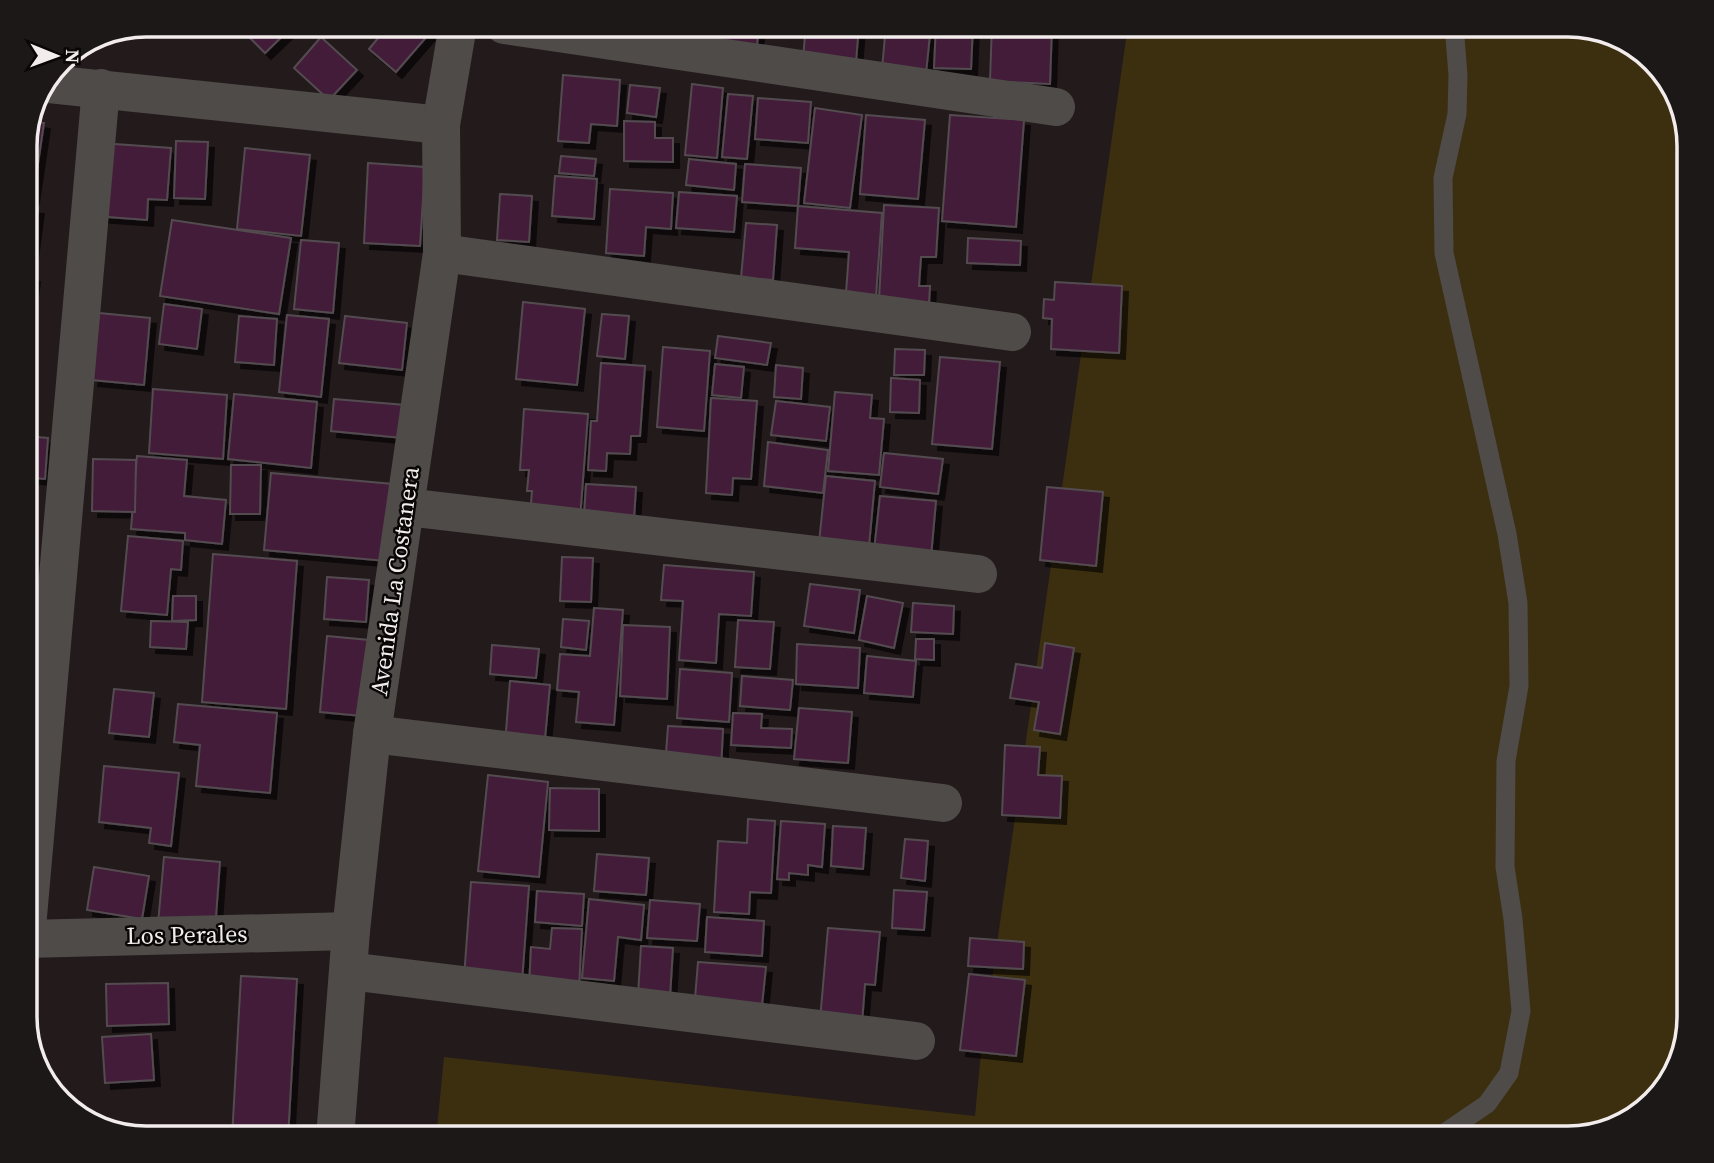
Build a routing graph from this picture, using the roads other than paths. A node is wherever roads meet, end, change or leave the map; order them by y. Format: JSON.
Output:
{"nodes":[{"id":1,"x":456,"y":37,"type":"edge"},
{"id":2,"x":590,"y":37,"type":"edge"},
{"id":3,"x":1455,"y":37,"type":"edge"},
{"id":4,"x":91,"y":87,"type":"edge"},
{"id":5,"x":101,"y":88,"type":"junction"},
{"id":6,"x":1056,"y":107,"type":"dead end"},
{"id":7,"x":441,"y":125,"type":"junction"},
{"id":8,"x":442,"y":253,"type":"junction"},
{"id":9,"x":1012,"y":332,"type":"dead end"},
{"id":10,"x":405,"y":507,"type":"junction"},
{"id":11,"x":978,"y":574,"type":"dead end"},
{"id":12,"x":372,"y":734,"type":"junction"},
{"id":13,"x":943,"y":803,"type":"dead end"},
{"id":14,"x":37,"y":805,"type":"edge"},
{"id":15,"x":351,"y":932,"type":"junction"},
{"id":16,"x":37,"y":940,"type":"edge"},
{"id":17,"x":349,"y":971,"type":"junction"},
{"id":18,"x":916,"y":1041,"type":"dead end"},
{"id":19,"x":336,"y":1126,"type":"edge"},
{"id":20,"x":1456,"y":1126,"type":"edge"}],
"edges":[{"from":1,"to":7,"type":"street","name":"Avenida La Costanera"},
{"from":2,"to":6,"type":"street"},
{"from":3,"to":20,"type":"lane"},
{"from":4,"to":5,"type":"street"},
{"from":5,"to":7,"type":"street"},
{"from":5,"to":14,"type":"street"},
{"from":7,"to":8,"type":"street","name":"Avenida La Costanera"},
{"from":8,"to":9,"type":"street"},
{"from":8,"to":10,"type":"street","name":"Avenida La Costanera"},
{"from":10,"to":11,"type":"street"},
{"from":10,"to":12,"type":"street","name":"Avenida La Costanera"},
{"from":12,"to":13,"type":"street"},
{"from":12,"to":15,"type":"street","name":"Avenida La Costanera"},
{"from":15,"to":16,"type":"street","name":"Los Perales"},
{"from":15,"to":17,"type":"street","name":"Avenida La Costanera"},
{"from":17,"to":18,"type":"street"},
{"from":17,"to":19,"type":"street","name":"Avenida La Costanera"}]}
